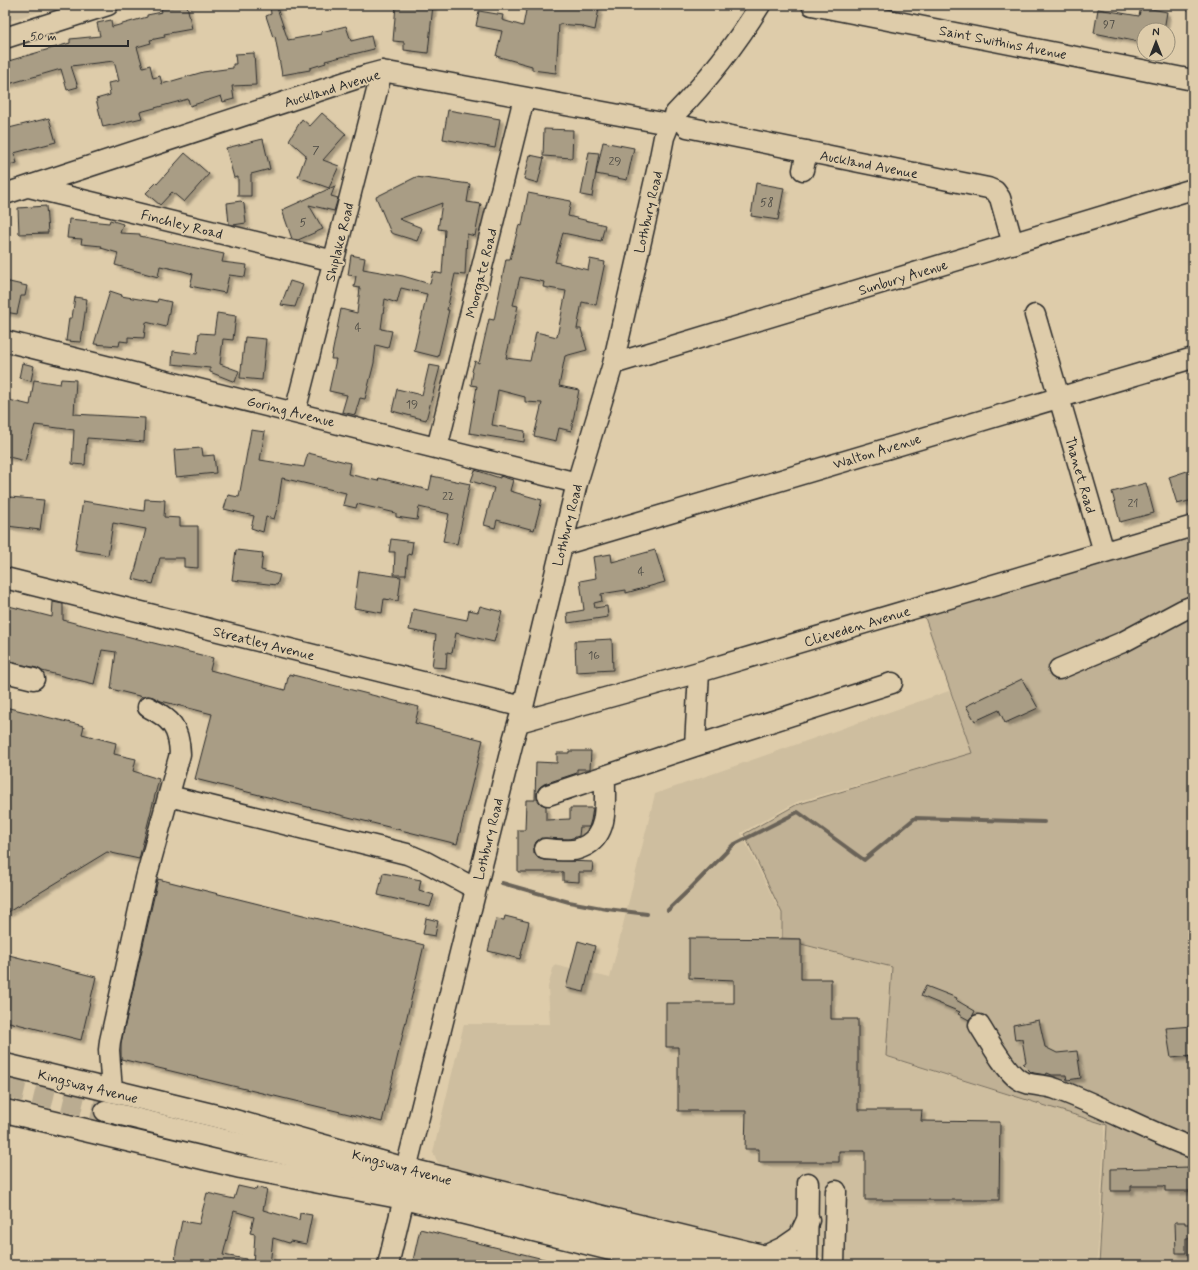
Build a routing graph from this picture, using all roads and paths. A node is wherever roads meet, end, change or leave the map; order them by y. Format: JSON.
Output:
{"nodes":[{"id":1,"x":108,"y":5,"type":"edge"},
{"id":2,"x":760,"y":5,"type":"edge"},
{"id":3,"x":812,"y":5,"type":"edge"},
{"id":4,"x":5,"y":38,"type":"edge"},
{"id":5,"x":382,"y":71,"type":"junction"},
{"id":6,"x":1193,"y":80,"type":"edge"},
{"id":7,"x":524,"y":98,"type":"junction"},
{"id":8,"x":676,"y":124,"type":"junction"},
{"id":9,"x":29,"y":186,"type":"junction"},
{"id":10,"x":1193,"y":189,"type":"edge"},
{"id":11,"x":5,"y":194,"type":"edge"},
{"id":12,"x":1013,"y":244,"type":"junction"},
{"id":13,"x":334,"y":261,"type":"junction"},
{"id":14,"x":1035,"y":315,"type":"dead end"},
{"id":15,"x":5,"y":342,"type":"edge"},
{"id":16,"x":1193,"y":358,"type":"edge"},
{"id":17,"x":613,"y":364,"type":"junction"},
{"id":18,"x":1059,"y":398,"type":"junction"},
{"id":19,"x":295,"y":412,"type":"junction"},
{"id":20,"x":437,"y":448,"type":"junction"},
{"id":21,"x":577,"y":483,"type":"junction"},
{"id":22,"x":1193,"y":526,"type":"edge"},
{"id":23,"x":562,"y":545,"type":"junction"},
{"id":24,"x":1104,"y":552,"type":"junction"},
{"id":25,"x":5,"y":578,"type":"edge"},
{"id":26,"x":1193,"y":606,"type":"edge"},
{"id":27,"x":1059,"y":669,"type":"dead end"},
{"id":28,"x":5,"y":672,"type":"edge"},
{"id":29,"x":699,"y":672,"type":"junction"},
{"id":30,"x":34,"y":679,"type":"dead end"},
{"id":31,"x":892,"y":683,"type":"dead end"},
{"id":32,"x":148,"y":707,"type":"dead end"},
{"id":33,"x":521,"y":715,"type":"junction"},
{"id":34,"x":695,"y":746,"type":"junction"},
{"id":35,"x":605,"y":777,"type":"junction"},
{"id":36,"x":548,"y":795,"type":"dead end"},
{"id":37,"x":169,"y":796,"type":"junction"},
{"id":38,"x":545,"y":849,"type":"dead end"},
{"id":39,"x":476,"y":889,"type":"junction"},
{"id":40,"x":979,"y":1025,"type":"dead end"},
{"id":41,"x":5,"y":1065,"type":"edge"},
{"id":42,"x":109,"y":1102,"type":"junction"},
{"id":43,"x":5,"y":1111,"type":"edge"},
{"id":44,"x":1193,"y":1148,"type":"edge"},
{"id":45,"x":405,"y":1183,"type":"junction"},
{"id":46,"x":808,"y":1183,"type":"dead end"},
{"id":47,"x":836,"y":1191,"type":"dead end"},
{"id":48,"x":808,"y":1220,"type":"junction"},
{"id":49,"x":765,"y":1257,"type":"junction"},
{"id":50,"x":388,"y":1265,"type":"edge"},
{"id":51,"x":675,"y":1265,"type":"edge"},
{"id":52,"x":744,"y":1265,"type":"edge"},
{"id":53,"x":799,"y":1265,"type":"edge"},
{"id":54,"x":807,"y":1265,"type":"edge"},
{"id":55,"x":834,"y":1265,"type":"edge"}],
"edges":[{"from":1,"to":4,"type":"street"},
{"from":2,"to":8,"type":"street","name":"Lothbury Road"},
{"from":3,"to":6,"type":"street","name":"Saint Swithins Avenue"},
{"from":5,"to":7,"type":"street","name":"Auckland Avenue"},
{"from":5,"to":9,"type":"street","name":"Auckland Avenue"},
{"from":5,"to":13,"type":"street","name":"Shiplake Road"},
{"from":7,"to":8,"type":"street","name":"Auckland Avenue"},
{"from":7,"to":20,"type":"street","name":"Moorgate Road"},
{"from":8,"to":12,"type":"street","name":"Auckland Avenue"},
{"from":8,"to":17,"type":"street","name":"Lothbury Road"},
{"from":9,"to":11,"type":"street","name":"Auckland Avenue"},
{"from":9,"to":13,"type":"street","name":"Finchley Road"},
{"from":10,"to":12,"type":"street","name":"Sunbury Avenue"},
{"from":12,"to":17,"type":"street","name":"Sunbury Avenue"},
{"from":13,"to":19,"type":"street","name":"Shiplake Road"},
{"from":14,"to":18,"type":"street"},
{"from":15,"to":19,"type":"street","name":"Goring Avenue"},
{"from":16,"to":18,"type":"street","name":"Walton Avenue"},
{"from":17,"to":21,"type":"street","name":"Lothbury Road"},
{"from":18,"to":23,"type":"street","name":"Walton Avenue"},
{"from":18,"to":24,"type":"street","name":"Thanet Road"},
{"from":19,"to":20,"type":"street","name":"Goring Avenue"},
{"from":20,"to":21,"type":"street","name":"Goring Avenue"},
{"from":21,"to":23,"type":"street","name":"Lothbury Road"},
{"from":22,"to":24,"type":"street","name":"Clieveden Avenue"},
{"from":23,"to":33,"type":"street","name":"Lothbury Road"},
{"from":24,"to":29,"type":"street","name":"Clieveden Avenue"},
{"from":25,"to":33,"type":"street","name":"Streatley Avenue"},
{"from":26,"to":27,"type":"street"},
{"from":28,"to":30,"type":"street"},
{"from":29,"to":33,"type":"street","name":"Clieveden Avenue"},
{"from":29,"to":34,"type":"street"},
{"from":31,"to":34,"type":"street"},
{"from":32,"to":37,"type":"street"},
{"from":33,"to":39,"type":"street","name":"Lothbury Road"},
{"from":34,"to":35,"type":"street"},
{"from":35,"to":36,"type":"street"},
{"from":35,"to":38,"type":"street"},
{"from":37,"to":39,"type":"street","name":"Lothbury Road"},
{"from":37,"to":42,"type":"street"},
{"from":39,"to":45,"type":"street","name":"Lothbury Road"},
{"from":40,"to":44,"type":"street"},
{"from":41,"to":42,"type":"main road","name":"Kingsway Avenue"},
{"from":42,"to":45,"type":"main road","name":"Kingsway Avenue"},
{"from":43,"to":45,"type":"main road","name":"Kingsway Avenue"},
{"from":45,"to":49,"type":"main road","name":"Kingsway Avenue"},
{"from":45,"to":50,"type":"street","name":"Lothbury Road"},
{"from":45,"to":51,"type":"main road","name":"Kingsway Avenue"},
{"from":45,"to":52,"type":"street"},
{"from":46,"to":48,"type":"street"},
{"from":47,"to":55,"type":"street"},
{"from":48,"to":49,"type":"main road"},
{"from":48,"to":54,"type":"street"},
{"from":49,"to":53,"type":"main road","name":"Kingsway Avenue"}]}
